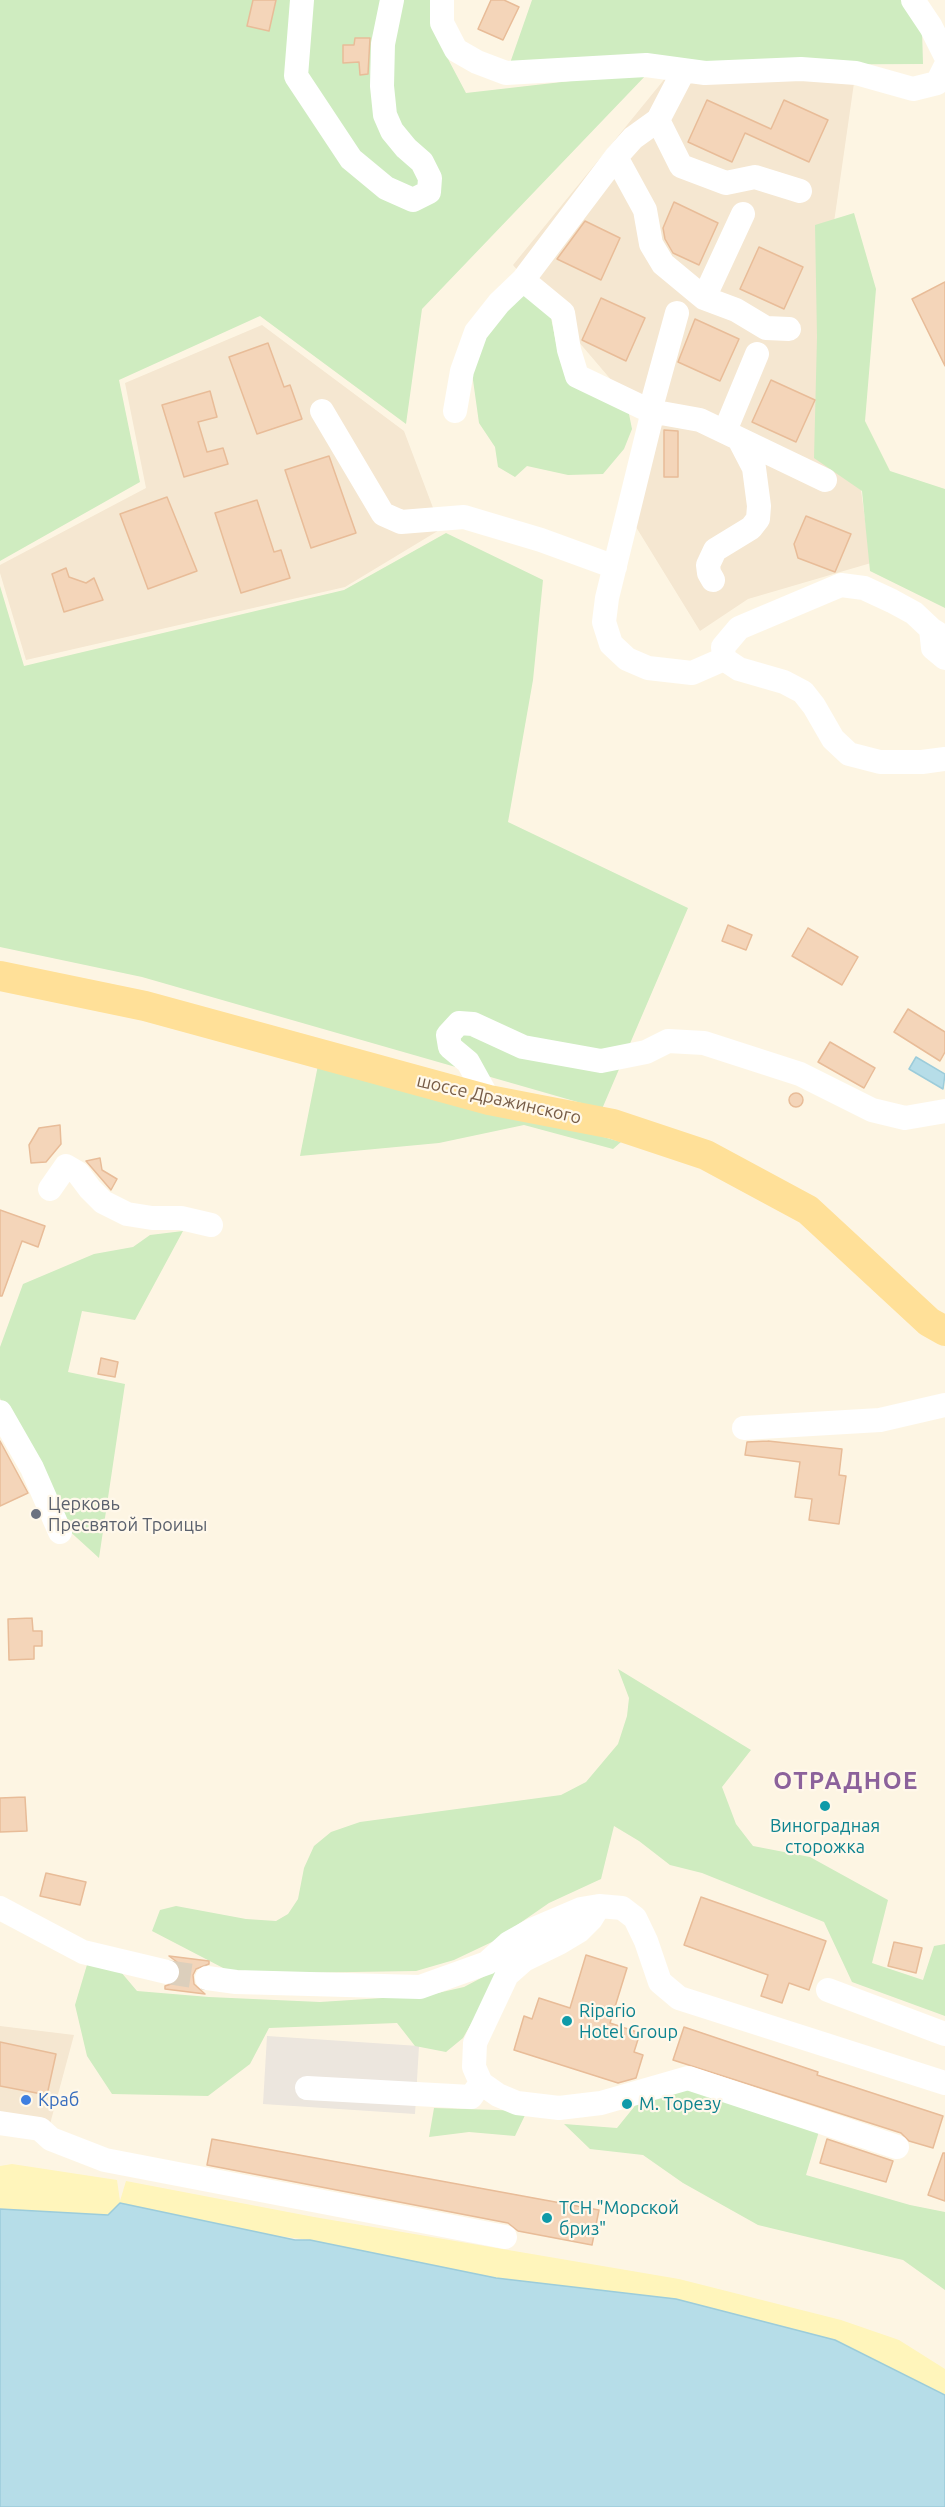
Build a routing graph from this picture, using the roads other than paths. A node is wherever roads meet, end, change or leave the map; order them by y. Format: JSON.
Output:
{"nodes":[{"id":1,"x":302,"y":0,"type":"edge"},
{"id":2,"x":392,"y":0,"type":"edge"},
{"id":3,"x":442,"y":0,"type":"edge"},
{"id":4,"x":913,"y":0,"type":"edge"},
{"id":5,"x":945,"y":55,"type":"edge"},
{"id":6,"x":945,"y":67,"type":"edge"},
{"id":7,"x":684,"y":72,"type":"junction"},
{"id":8,"x":658,"y":120,"type":"junction"},
{"id":9,"x":616,"y":157,"type":"junction"},
{"id":10,"x":800,"y":191,"type":"dead end"},
{"id":11,"x":743,"y":214,"type":"dead end"},
{"id":12,"x":523,"y":280,"type":"junction"},
{"id":13,"x":705,"y":298,"type":"junction"},
{"id":14,"x":677,"y":314,"type":"dead end"},
{"id":15,"x":789,"y":328,"type":"dead end"},
{"id":16,"x":757,"y":354,"type":"dead end"},
{"id":17,"x":322,"y":411,"type":"dead end"},
{"id":18,"x":455,"y":411,"type":"dead end"},
{"id":19,"x":650,"y":411,"type":"junction"},
{"id":20,"x":733,"y":436,"type":"junction"},
{"id":21,"x":825,"y":480,"type":"dead end"},
{"id":22,"x":615,"y":567,"type":"junction"},
{"id":23,"x":712,"y":580,"type":"dead end"},
{"id":24,"x":938,"y":633,"type":"edge"},
{"id":25,"x":945,"y":658,"type":"edge"},
{"id":26,"x":724,"y":659,"type":"junction"},
{"id":27,"x":943,"y":758,"type":"edge"},
{"id":28,"x":0,"y":976,"type":"edge"},
{"id":29,"x":489,"y":1100,"type":"junction"},
{"id":30,"x":945,"y":1111,"type":"edge"},
{"id":31,"x":50,"y":1189,"type":"dead end"},
{"id":32,"x":211,"y":1225,"type":"dead end"},
{"id":33,"x":945,"y":1331,"type":"edge"},
{"id":34,"x":945,"y":1405,"type":"edge"},
{"id":35,"x":0,"y":1412,"type":"edge"},
{"id":36,"x":744,"y":1428,"type":"dead end"},
{"id":37,"x":60,"y":1532,"type":"dead end"},
{"id":38,"x":599,"y":1906,"type":"junction"},
{"id":39,"x":0,"y":1908,"type":"edge"},
{"id":40,"x":167,"y":1972,"type":"tunnel mouth"},
{"id":41,"x":207,"y":1978,"type":"tunnel mouth"},
{"id":42,"x":828,"y":1990,"type":"dead end"},
{"id":43,"x":945,"y":2034,"type":"edge"},
{"id":44,"x":481,"y":2083,"type":"junction"},
{"id":45,"x":945,"y":2083,"type":"edge"},
{"id":46,"x":307,"y":2088,"type":"dead end"},
{"id":47,"x":0,"y":2123,"type":"edge"},
{"id":48,"x":897,"y":2147,"type":"dead end"},
{"id":49,"x":505,"y":2237,"type":"dead end"}],
"edges":[{"from":1,"to":2,"type":"street"},
{"from":3,"to":7,"type":"street"},
{"from":4,"to":5,"type":"street"},
{"from":6,"to":7,"type":"street"},
{"from":7,"to":8,"type":"street"},
{"from":8,"to":9,"type":"street"},
{"from":8,"to":10,"type":"street"},
{"from":9,"to":12,"type":"street"},
{"from":9,"to":13,"type":"street"},
{"from":11,"to":13,"type":"street"},
{"from":12,"to":18,"type":"street"},
{"from":12,"to":19,"type":"street"},
{"from":13,"to":15,"type":"street"},
{"from":14,"to":19,"type":"street"},
{"from":16,"to":20,"type":"street"},
{"from":17,"to":22,"type":"street"},
{"from":19,"to":20,"type":"street"},
{"from":19,"to":22,"type":"street"},
{"from":20,"to":21,"type":"street"},
{"from":20,"to":23,"type":"street"},
{"from":22,"to":26,"type":"street"},
{"from":24,"to":25,"type":"street"},
{"from":24,"to":26,"type":"street"},
{"from":26,"to":27,"type":"street"},
{"from":28,"to":29,"type":"main road","name":"шоссе Дражинского"},
{"from":29,"to":30,"type":"street"},
{"from":29,"to":33,"type":"main road","name":"шоссе Дражинского"},
{"from":31,"to":32,"type":"street"},
{"from":34,"to":36,"type":"street"},
{"from":35,"to":37,"type":"street"},
{"from":38,"to":41,"type":"street"},
{"from":38,"to":44,"type":"street"},
{"from":38,"to":45,"type":"street"},
{"from":39,"to":40,"type":"street"},
{"from":42,"to":43,"type":"street"},
{"from":44,"to":46,"type":"street"},
{"from":44,"to":48,"type":"street"},
{"from":47,"to":49,"type":"street"}]}
